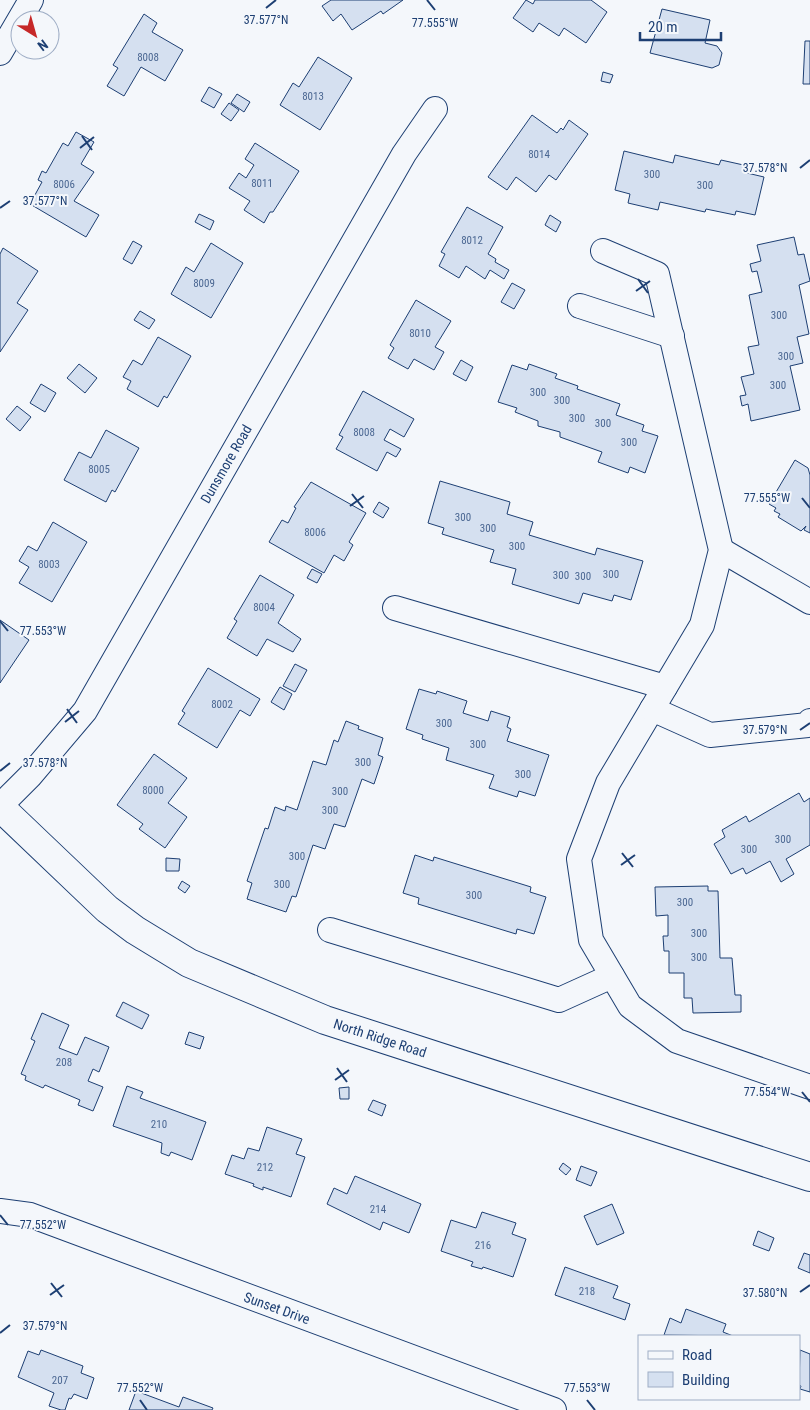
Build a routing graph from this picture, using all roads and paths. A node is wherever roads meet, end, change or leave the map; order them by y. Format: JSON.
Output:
{"nodes":[{"id":1,"x":31,"y":0,"type":"edge"},
{"id":2,"x":0,"y":53,"type":"edge"},
{"id":3,"x":435,"y":109,"type":"dead end"},
{"id":4,"x":603,"y":251,"type":"dead end"},
{"id":5,"x":580,"y":306,"type":"dead end"},
{"id":6,"x":672,"y":336,"type":"junction"},
{"id":7,"x":721,"y":550,"type":"junction"},
{"id":8,"x":810,"y":602,"type":"edge"},
{"id":9,"x":395,"y":608,"type":"dead end"},
{"id":10,"x":665,"y":687,"type":"junction"},
{"id":11,"x":652,"y":709,"type":"junction"},
{"id":12,"x":810,"y":721,"type":"edge"},
{"id":13,"x":0,"y":806,"type":"edge"},
{"id":14,"x":330,"y":930,"type":"dead end"},
{"id":15,"x":612,"y":976,"type":"junction"},
{"id":16,"x":810,"y":1087,"type":"edge"},
{"id":17,"x":810,"y":1177,"type":"edge"},
{"id":18,"x":0,"y":1211,"type":"edge"},
{"id":19,"x":554,"y":1410,"type":"edge"}],
"edges":[{"from":1,"to":2,"type":"street"},
{"from":3,"to":13,"type":"street","name":"Dunsmore Road"},
{"from":4,"to":6,"type":"street"},
{"from":5,"to":6,"type":"street"},
{"from":6,"to":7,"type":"street"},
{"from":7,"to":8,"type":"street"},
{"from":7,"to":10,"type":"street"},
{"from":9,"to":10,"type":"street"},
{"from":10,"to":11,"type":"street"},
{"from":11,"to":12,"type":"street"},
{"from":11,"to":15,"type":"street"},
{"from":13,"to":17,"type":"main road","name":"North Ridge Road"},
{"from":14,"to":15,"type":"street"},
{"from":15,"to":16,"type":"street"},
{"from":18,"to":19,"type":"street","name":"Sunset Drive"}]}
